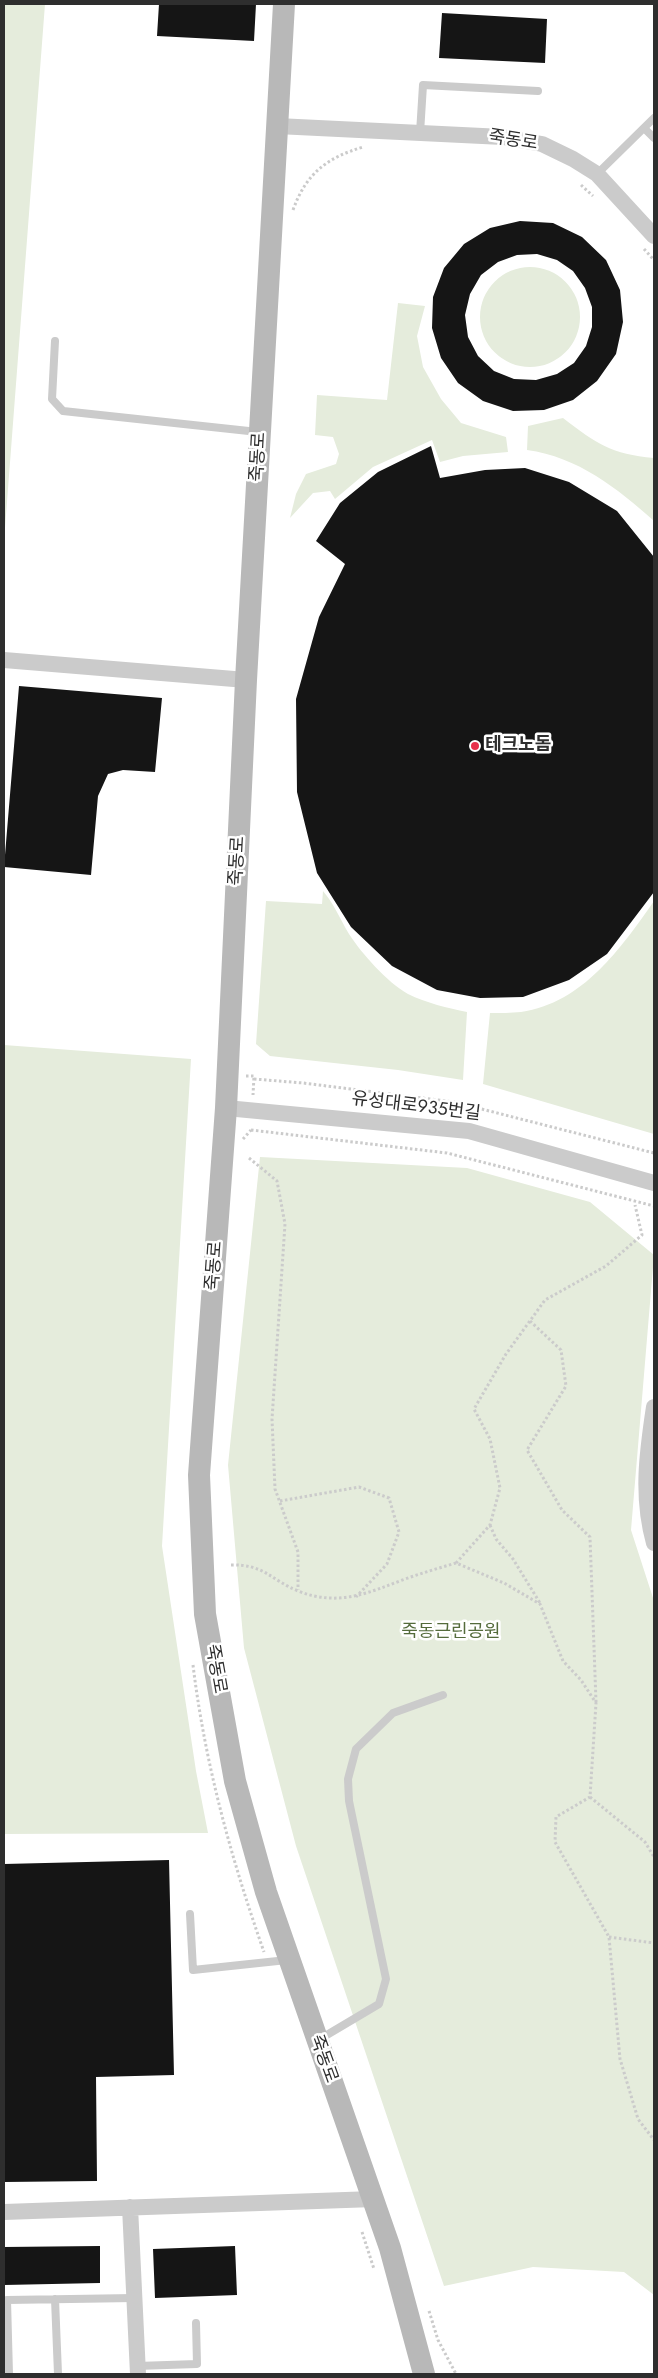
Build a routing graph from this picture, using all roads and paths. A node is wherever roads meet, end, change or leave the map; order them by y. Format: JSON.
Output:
{"nodes":[{"id":1,"x":284,"y":4,"type":"edge"},
{"id":2,"x":538,"y":91,"type":"dead end"},
{"id":3,"x":654,"y":118,"type":"edge"},
{"id":4,"x":277,"y":126,"type":"junction"},
{"id":5,"x":644,"y":128,"type":"junction"},
{"id":6,"x":420,"y":133,"type":"junction"},
{"id":7,"x":654,"y":138,"type":"edge"},
{"id":8,"x":372,"y":144,"type":"dead end"},
{"id":9,"x":597,"y":174,"type":"junction"},
{"id":10,"x":577,"y":182,"type":"dead end"},
{"id":11,"x":596,"y":200,"type":"dead end"},
{"id":12,"x":291,"y":216,"type":"dead end"},
{"id":13,"x":654,"y":236,"type":"edge"},
{"id":14,"x":641,"y":246,"type":"dead end"},
{"id":15,"x":654,"y":260,"type":"edge"},
{"id":16,"x":55,"y":341,"type":"dead end"},
{"id":17,"x":260,"y":432,"type":"junction"},
{"id":18,"x":4,"y":660,"type":"edge"},
{"id":19,"x":246,"y":680,"type":"junction"},
{"id":20,"x":241,"y":1069,"type":"dead end"},
{"id":21,"x":247,"y":1076,"type":"dead end"},
{"id":22,"x":254,"y":1079,"type":"dead end"},
{"id":23,"x":226,"y":1108,"type":"junction"},
{"id":24,"x":250,"y":1130,"type":"junction"},
{"id":25,"x":250,"y":1137,"type":"dead end"},
{"id":26,"x":241,"y":1143,"type":"dead end"},
{"id":27,"x":654,"y":1153,"type":"edge"},
{"id":28,"x":249,"y":1158,"type":"dead end"},
{"id":29,"x":654,"y":1183,"type":"edge"},
{"id":30,"x":635,"y":1205,"type":"dead end"},
{"id":31,"x":654,"y":1206,"type":"edge"},
{"id":32,"x":530,"y":1321,"type":"junction"},
{"id":33,"x":654,"y":1407,"type":"edge"},
{"id":34,"x":280,"y":1501,"type":"junction"},
{"id":35,"x":490,"y":1525,"type":"junction"},
{"id":36,"x":654,"y":1543,"type":"edge"},
{"id":37,"x":456,"y":1563,"type":"junction"},
{"id":38,"x":231,"y":1565,"type":"dead end"},
{"id":39,"x":298,"y":1591,"type":"junction"},
{"id":40,"x":356,"y":1597,"type":"junction"},
{"id":41,"x":540,"y":1604,"type":"junction"},
{"id":42,"x":443,"y":1695,"type":"dead end"},
{"id":43,"x":596,"y":1703,"type":"junction"},
{"id":44,"x":590,"y":1797,"type":"junction"},
{"id":45,"x":654,"y":1857,"type":"edge"},
{"id":46,"x":190,"y":1914,"type":"dead end"},
{"id":47,"x":609,"y":1937,"type":"junction"},
{"id":48,"x":654,"y":1943,"type":"edge"},
{"id":49,"x":289,"y":1960,"type":"junction"},
{"id":50,"x":316,"y":2041,"type":"junction"},
{"id":51,"x":654,"y":2140,"type":"edge"},
{"id":52,"x":374,"y":2199,"type":"junction"},
{"id":53,"x":130,"y":2208,"type":"junction"},
{"id":54,"x":4,"y":2212,"type":"edge"},
{"id":55,"x":134,"y":2298,"type":"junction"},
{"id":56,"x":55,"y":2299,"type":"junction"},
{"id":57,"x":427,"y":2305,"type":"dead end"},
{"id":58,"x":196,"y":2323,"type":"dead end"},
{"id":59,"x":138,"y":2370,"type":"edge"},
{"id":60,"x":9,"y":2374,"type":"edge"},
{"id":61,"x":58,"y":2374,"type":"edge"},
{"id":62,"x":424,"y":2374,"type":"edge"},
{"id":63,"x":456,"y":2374,"type":"edge"}],
"edges":[{"from":1,"to":4,"type":"street","name":"죽동로"},
{"from":2,"to":6,"type":"lane"},
{"from":3,"to":5,"type":"lane"},
{"from":4,"to":6,"type":"street","name":"죽동로"},
{"from":4,"to":17,"type":"street","name":"죽동로"},
{"from":5,"to":7,"type":"lane"},
{"from":5,"to":9,"type":"lane"},
{"from":6,"to":9,"type":"street","name":"죽동로"},
{"from":8,"to":12,"type":"path"},
{"from":9,"to":13,"type":"street","name":"죽동로"},
{"from":10,"to":11,"type":"path"},
{"from":14,"to":15,"type":"path"},
{"from":16,"to":17,"type":"lane"},
{"from":17,"to":19,"type":"street","name":"죽동로"},
{"from":18,"to":19,"type":"street"},
{"from":19,"to":23,"type":"street","name":"죽동로"},
{"from":20,"to":21,"type":"path"},
{"from":22,"to":27,"type":"path"},
{"from":23,"to":29,"type":"street","name":"유성대로935번길"},
{"from":23,"to":49,"type":"street","name":"죽동로"},
{"from":24,"to":25,"type":"path"},
{"from":24,"to":26,"type":"path"},
{"from":24,"to":31,"type":"path"},
{"from":28,"to":34,"type":"path"},
{"from":30,"to":32,"type":"path"},
{"from":32,"to":35,"type":"path"},
{"from":32,"to":43,"type":"path"},
{"from":33,"to":36,"type":"street"},
{"from":34,"to":39,"type":"path"},
{"from":34,"to":40,"type":"path"},
{"from":35,"to":37,"type":"path"},
{"from":35,"to":41,"type":"path"},
{"from":37,"to":40,"type":"path"},
{"from":37,"to":41,"type":"path"},
{"from":38,"to":39,"type":"path"},
{"from":39,"to":40,"type":"path"},
{"from":41,"to":43,"type":"path"},
{"from":42,"to":50,"type":"lane"},
{"from":43,"to":44,"type":"path"},
{"from":44,"to":45,"type":"path"},
{"from":44,"to":47,"type":"path"},
{"from":46,"to":49,"type":"lane"},
{"from":47,"to":48,"type":"path"},
{"from":47,"to":51,"type":"path"},
{"from":49,"to":50,"type":"street","name":"죽동로"},
{"from":50,"to":52,"type":"street","name":"죽동로"},
{"from":52,"to":53,"type":"street"},
{"from":52,"to":62,"type":"street","name":"죽동로"},
{"from":53,"to":54,"type":"street"},
{"from":53,"to":55,"type":"street"},
{"from":55,"to":56,"type":"lane"},
{"from":55,"to":59,"type":"street"},
{"from":56,"to":60,"type":"lane"},
{"from":56,"to":61,"type":"lane"},
{"from":57,"to":63,"type":"path"},
{"from":58,"to":59,"type":"lane"}]}
